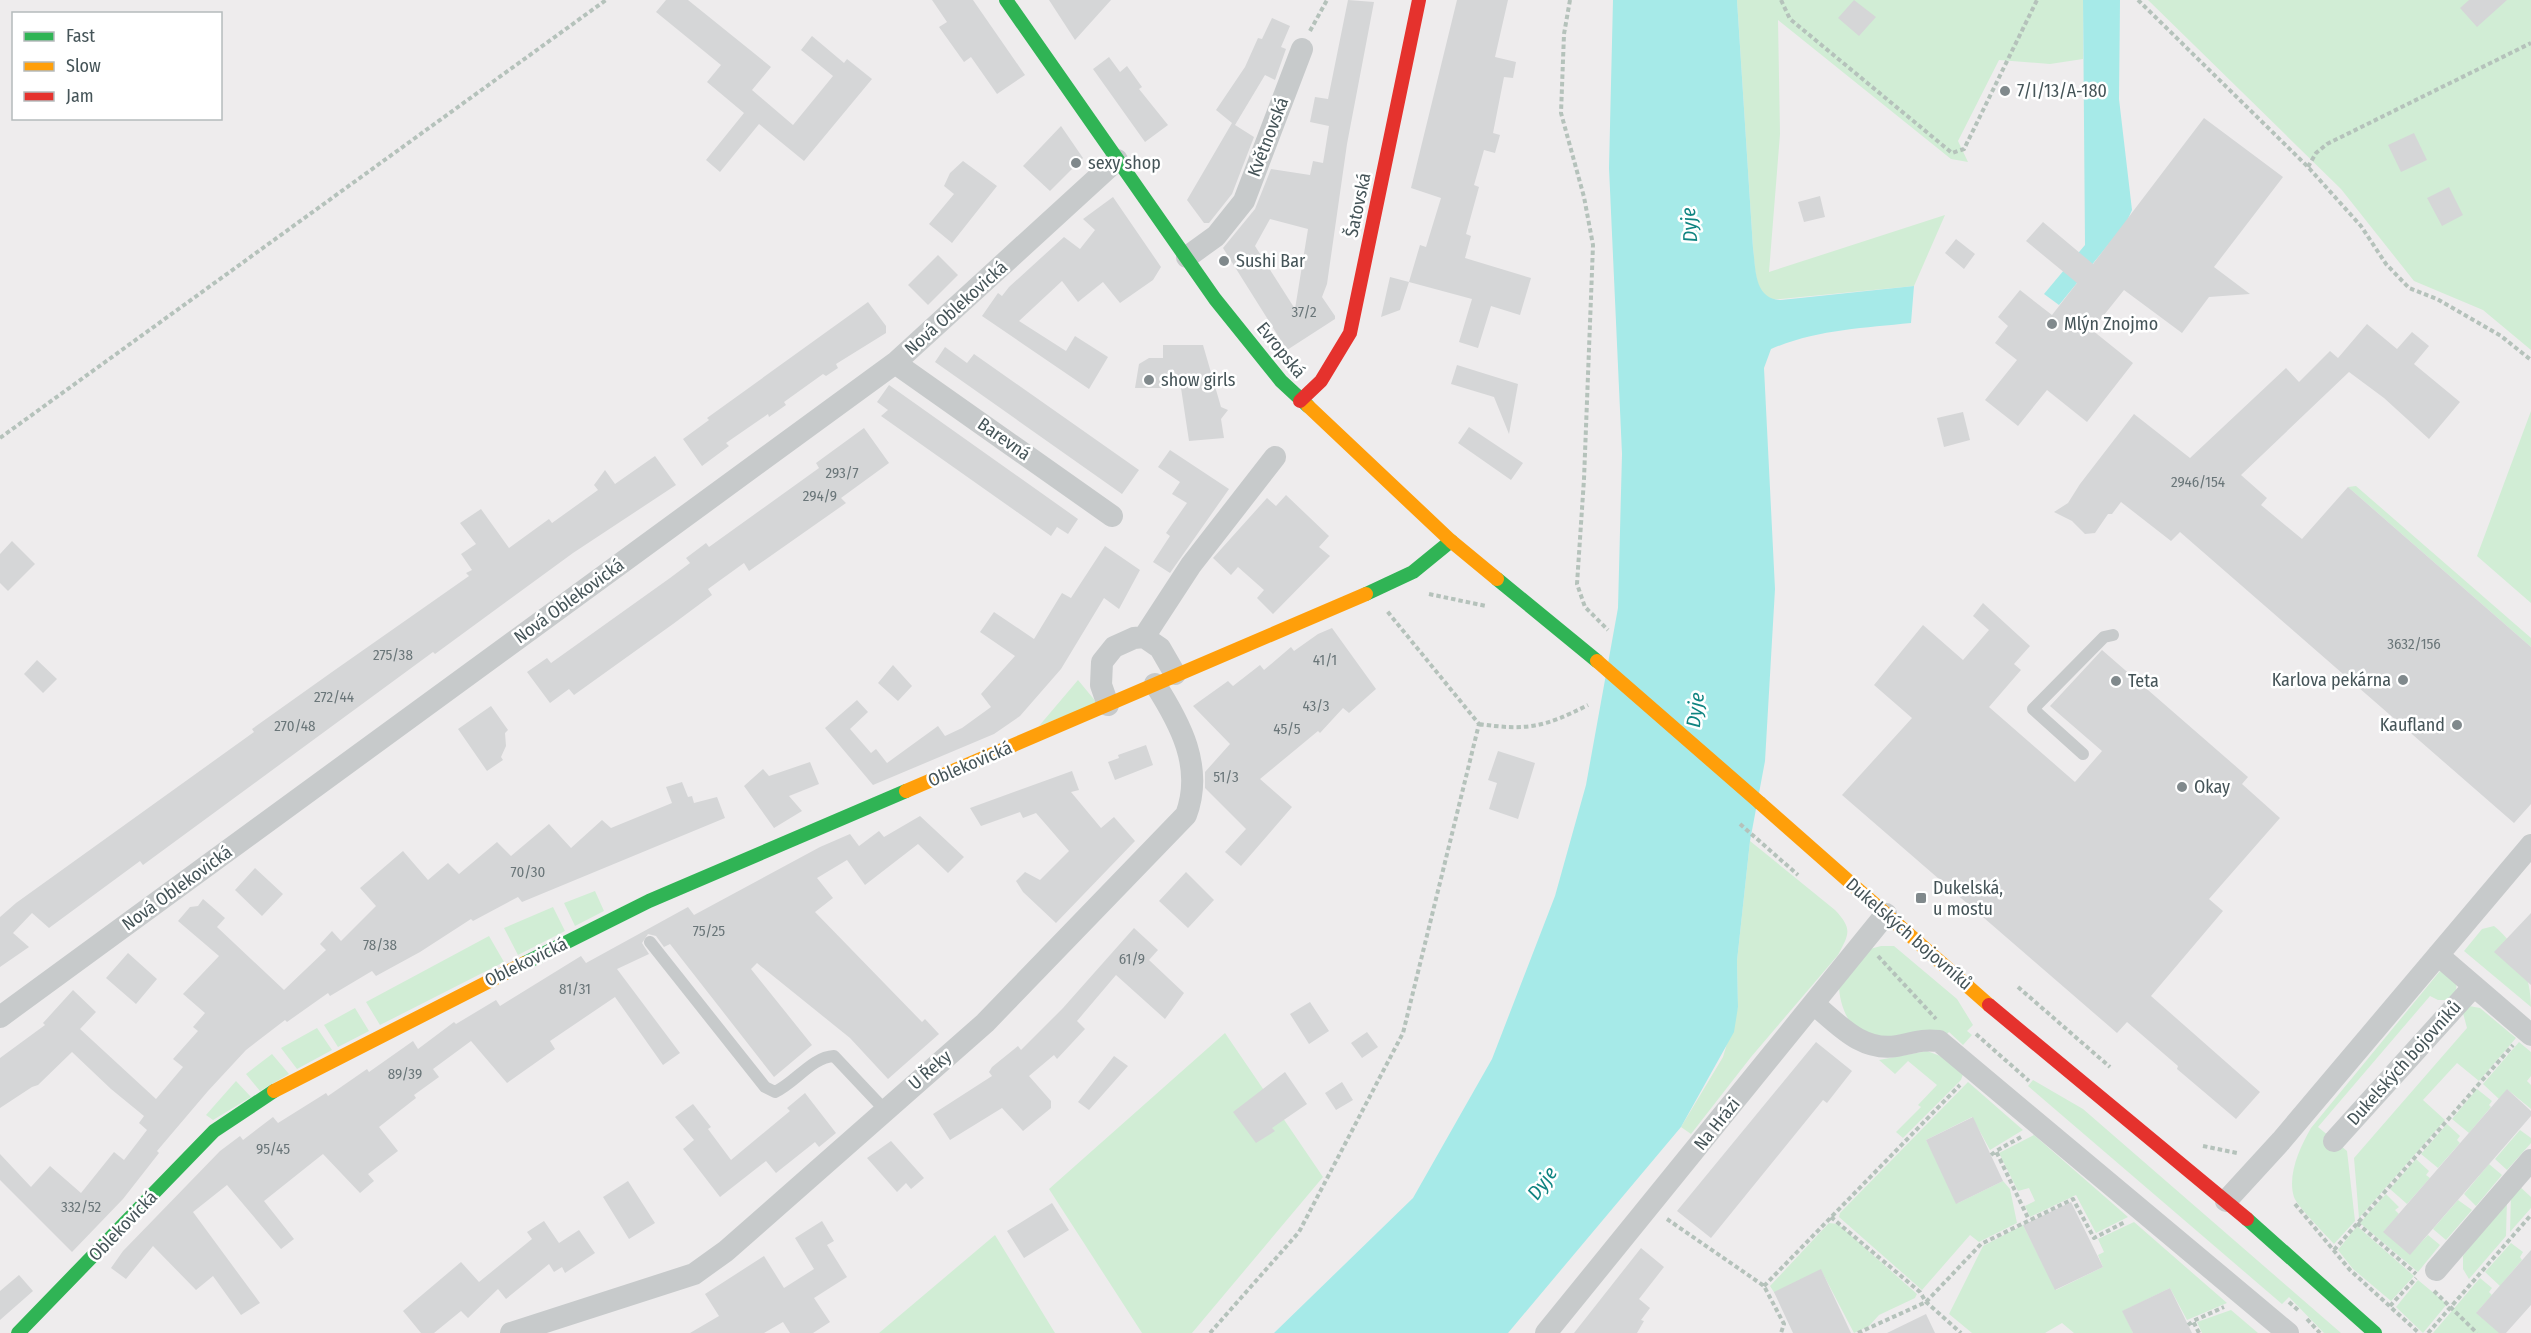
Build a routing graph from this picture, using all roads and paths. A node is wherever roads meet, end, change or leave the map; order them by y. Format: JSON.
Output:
{"nodes":[{"id":1,"x":606,"y":0,"type":"edge"},
{"id":2,"x":1006,"y":0,"type":"edge"},
{"id":3,"x":1327,"y":0,"type":"edge"},
{"id":4,"x":1419,"y":0,"type":"edge"},
{"id":5,"x":1570,"y":0,"type":"edge"},
{"id":6,"x":1781,"y":0,"type":"edge"},
{"id":7,"x":2037,"y":0,"type":"edge"},
{"id":8,"x":2138,"y":0,"type":"edge"},
{"id":9,"x":2531,"y":43,"type":"edge"},
{"id":10,"x":1302,"y":49,"type":"joint"},
{"id":11,"x":1117,"y":160,"type":"junction"},
{"id":12,"x":2308,"y":167,"type":"junction"},
{"id":13,"x":1186,"y":257,"type":"junction"},
{"id":14,"x":2531,"y":360,"type":"edge"},
{"id":15,"x":895,"y":363,"type":"junction"},
{"id":16,"x":1300,"y":401,"type":"junction"},
{"id":17,"x":0,"y":438,"type":"edge"},
{"id":18,"x":1275,"y":457,"type":"dead end"},
{"id":19,"x":1112,"y":516,"type":"dead end"},
{"id":20,"x":1451,"y":541,"type":"junction"},
{"id":21,"x":1413,"y":572,"type":"junction"},
{"id":22,"x":1372,"y":591,"type":"junction"},
{"id":23,"x":1494,"y":612,"type":"dead end"},
{"id":24,"x":1608,"y":630,"type":"dead end"},
{"id":25,"x":2113,"y":635,"type":"dead end"},
{"id":26,"x":1144,"y":637,"type":"junction"},
{"id":27,"x":1597,"y":662,"type":"joint"},
{"id":28,"x":1175,"y":674,"type":"junction"},
{"id":29,"x":1155,"y":684,"type":"junction"},
{"id":30,"x":1108,"y":705,"type":"junction"},
{"id":31,"x":1588,"y":705,"type":"dead end"},
{"id":32,"x":1479,"y":724,"type":"junction"},
{"id":33,"x":2083,"y":754,"type":"dead end"},
{"id":34,"x":2531,"y":845,"type":"edge"},
{"id":35,"x":1798,"y":875,"type":"dead end"},
{"id":36,"x":1805,"y":882,"type":"dead end"},
{"id":37,"x":1886,"y":914,"type":"junction"},
{"id":38,"x":650,"y":942,"type":"dead end"},
{"id":39,"x":1863,"y":942,"type":"junction"},
{"id":40,"x":2438,"y":955,"type":"junction"},
{"id":41,"x":2474,"y":986,"type":"junction"},
{"id":42,"x":2018,"y":987,"type":"dead end"},
{"id":43,"x":1815,"y":1005,"type":"junction"},
{"id":44,"x":0,"y":1017,"type":"edge"},
{"id":45,"x":1937,"y":1020,"type":"dead end"},
{"id":46,"x":2528,"y":1033,"type":"edge"},
{"id":47,"x":1977,"y":1034,"type":"dead end"},
{"id":48,"x":2115,"y":1071,"type":"dead end"},
{"id":49,"x":2029,"y":1081,"type":"dead end"},
{"id":50,"x":1961,"y":1084,"type":"dead end"},
{"id":51,"x":884,"y":1109,"type":"junction"},
{"id":52,"x":2023,"y":1136,"type":"dead end"},
{"id":53,"x":2334,"y":1141,"type":"dead end"},
{"id":54,"x":2197,"y":1142,"type":"dead end"},
{"id":55,"x":1996,"y":1151,"type":"junction"},
{"id":56,"x":2237,"y":1153,"type":"dead end"},
{"id":57,"x":1991,"y":1155,"type":"dead end"},
{"id":58,"x":2531,"y":1160,"type":"edge"},
{"id":59,"x":2226,"y":1202,"type":"junction"},
{"id":60,"x":2295,"y":1204,"type":"dead end"},
{"id":61,"x":1649,"y":1207,"type":"junction"},
{"id":62,"x":2531,"y":1215,"type":"edge"},
{"id":63,"x":1830,"y":1217,"type":"junction"},
{"id":64,"x":2132,"y":1218,"type":"dead end"},
{"id":65,"x":2029,"y":1220,"type":"junction"},
{"id":66,"x":2334,"y":1250,"type":"junction"},
{"id":67,"x":2436,"y":1270,"type":"dead end"},
{"id":68,"x":1764,"y":1286,"type":"junction"},
{"id":69,"x":1926,"y":1302,"type":"junction"},
{"id":70,"x":2231,"y":1304,"type":"dead end"},
{"id":71,"x":2193,"y":1321,"type":"junction"},
{"id":72,"x":2188,"y":1325,"type":"dead end"},
{"id":73,"x":18,"y":1333,"type":"edge"},
{"id":74,"x":512,"y":1333,"type":"edge"},
{"id":75,"x":1209,"y":1333,"type":"edge"},
{"id":76,"x":1546,"y":1333,"type":"edge"},
{"id":77,"x":1781,"y":1333,"type":"edge"},
{"id":78,"x":1858,"y":1333,"type":"edge"},
{"id":79,"x":1961,"y":1333,"type":"edge"},
{"id":80,"x":2199,"y":1333,"type":"edge"},
{"id":81,"x":2288,"y":1333,"type":"edge"},
{"id":82,"x":2375,"y":1333,"type":"edge"},
{"id":83,"x":2419,"y":1333,"type":"edge"},
{"id":84,"x":2428,"y":1333,"type":"edge"}],
"edges":[{"from":1,"to":17,"type":"path"},
{"from":2,"to":11,"type":"main road","name":"Evropská"},
{"from":3,"to":10,"type":"path"},
{"from":4,"to":16,"type":"main road","name":"Šatovská"},
{"from":5,"to":24,"type":"path"},
{"from":6,"to":7,"type":"path"},
{"from":8,"to":12,"type":"path"},
{"from":9,"to":12,"type":"path"},
{"from":10,"to":13,"type":"street","name":"Květnovská"},
{"from":11,"to":13,"type":"main road","name":"Evropská"},
{"from":11,"to":15,"type":"street","name":"Nová Oblekovická"},
{"from":12,"to":14,"type":"path"},
{"from":13,"to":16,"type":"main road","name":"Evropská"},
{"from":15,"to":19,"type":"street","name":"Barevná"},
{"from":15,"to":44,"type":"street","name":"Nová Oblekovická"},
{"from":16,"to":20,"type":"main road","name":"Evropská"},
{"from":18,"to":26,"type":"street"},
{"from":20,"to":21,"type":"main road","name":"Oblekovická"},
{"from":20,"to":27,"type":"main road","name":"Evropská"},
{"from":21,"to":22,"type":"main road","name":"Oblekovická"},
{"from":21,"to":23,"type":"path"},
{"from":22,"to":28,"type":"main road","name":"Oblekovická"},
{"from":22,"to":32,"type":"path"},
{"from":25,"to":33,"type":"lane"},
{"from":26,"to":28,"type":"street"},
{"from":26,"to":30,"type":"street"},
{"from":27,"to":37,"type":"main road","name":"Dukelských bojovníků","bridge":true},
{"from":28,"to":29,"type":"main road","name":"Oblekovická"},
{"from":29,"to":30,"type":"main road","name":"Oblekovická"},
{"from":29,"to":51,"type":"street","name":"U Řeky"},
{"from":30,"to":73,"type":"main road","name":"Oblekovická"},
{"from":31,"to":32,"type":"path"},
{"from":32,"to":75,"type":"path"},
{"from":34,"to":40,"type":"street"},
{"from":35,"to":36,"type":"path"},
{"from":37,"to":39,"type":"street","name":"Na Hrázi"},
{"from":37,"to":59,"type":"main road","name":"Dukelských bojovníků"},
{"from":38,"to":51,"type":"lane"},
{"from":39,"to":43,"type":"street","name":"Na Hrázi"},
{"from":39,"to":45,"type":"path"},
{"from":40,"to":41,"type":"street","name":"Dukelských bojovníků"},
{"from":40,"to":59,"type":"street"},
{"from":41,"to":46,"type":"street","name":"Dukelských bojovníků"},
{"from":41,"to":53,"type":"street","name":"Dukelských bojovníků"},
{"from":42,"to":48,"type":"path"},
{"from":43,"to":61,"type":"street","name":"Na Hrázi"},
{"from":43,"to":81,"type":"street"},
{"from":46,"to":66,"type":"path"},
{"from":47,"to":49,"type":"path"},
{"from":50,"to":63,"type":"path"},
{"from":51,"to":74,"type":"street","name":"U Řeky"},
{"from":52,"to":55,"type":"path"},
{"from":54,"to":56,"type":"path"},
{"from":55,"to":57,"type":"path"},
{"from":55,"to":65,"type":"path"},
{"from":58,"to":67,"type":"street"},
{"from":59,"to":82,"type":"main road","name":"Dukelských bojovníků"},
{"from":60,"to":66,"type":"path"},
{"from":61,"to":68,"type":"path"},
{"from":61,"to":76,"type":"street","name":"Na Hrázi"},
{"from":62,"to":84,"type":"path"},
{"from":63,"to":68,"type":"path"},
{"from":63,"to":69,"type":"path"},
{"from":64,"to":65,"type":"path"},
{"from":65,"to":69,"type":"path"},
{"from":66,"to":83,"type":"path"},
{"from":68,"to":77,"type":"path"},
{"from":69,"to":78,"type":"path"},
{"from":69,"to":79,"type":"path"},
{"from":70,"to":71,"type":"path"},
{"from":71,"to":72,"type":"path"},
{"from":71,"to":80,"type":"path"}]}
